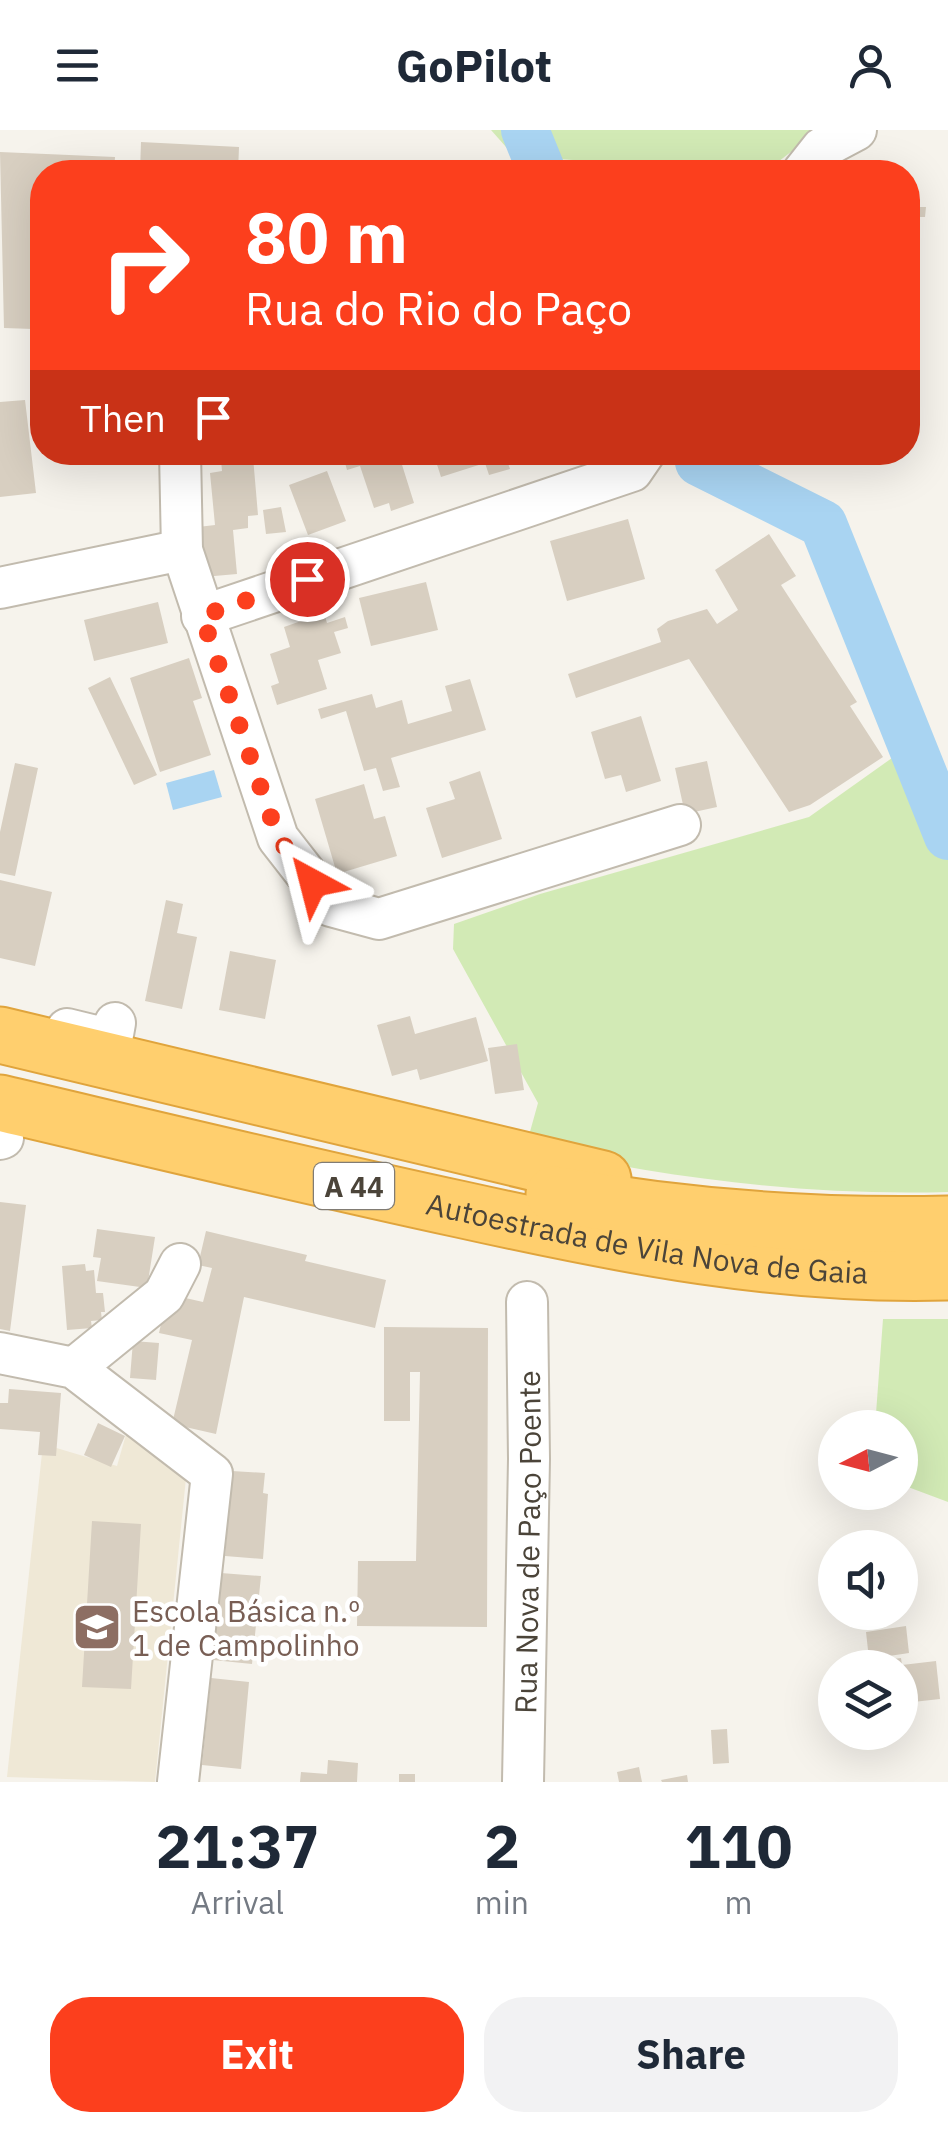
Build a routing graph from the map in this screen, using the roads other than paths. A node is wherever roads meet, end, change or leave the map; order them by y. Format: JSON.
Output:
{"nodes":[{"id":1,"x":856,"y":130,"type":"edge"},
{"id":2,"x":812,"y":160,"type":"edge"},
{"id":3,"x":180,"y":465,"type":"edge"},
{"id":4,"x":636,"y":465,"type":"edge"},
{"id":5,"x":182,"y":550,"type":"junction"},
{"id":6,"x":0,"y":588,"type":"edge"},
{"id":7,"x":202,"y":616,"type":"junction"},
{"id":8,"x":680,"y":825,"type":"dead end"},
{"id":9,"x":0,"y":1012,"type":"edge"},
{"id":10,"x":115,"y":1023,"type":"dead end"},
{"id":11,"x":0,"y":1036,"type":"edge"},
{"id":12,"x":0,"y":1067,"type":"edge"},
{"id":13,"x":1,"y":1129,"type":"edge"},
{"id":14,"x":762,"y":1218,"type":"junction"},
{"id":15,"x":948,"y":1224,"type":"edge"},
{"id":16,"x":180,"y":1264,"type":"dead end"},
{"id":17,"x":948,"y":1272,"type":"edge"},
{"id":18,"x":527,"y":1302,"type":"dead end"},
{"id":19,"x":0,"y":1353,"type":"edge"},
{"id":20,"x":74,"y":1368,"type":"junction"},
{"id":21,"x":178,"y":1782,"type":"edge"},
{"id":22,"x":524,"y":1782,"type":"edge"}],
"edges":[{"from":1,"to":2,"type":"street"},
{"from":3,"to":5,"type":"street"},
{"from":4,"to":7,"type":"street"},
{"from":5,"to":6,"type":"street"},
{"from":5,"to":7,"type":"street"},
{"from":7,"to":8,"type":"street"},
{"from":9,"to":10,"type":"street"},
{"from":11,"to":14,"type":"highway"},
{"from":12,"to":14,"type":"highway","name":"Autoestrada de Vila Nova de Gaia","number":"A 44"},
{"from":13,"to":17,"type":"highway","name":"Autoestrada de Vila Nova de Gaia","number":"A 44"},
{"from":14,"to":15,"type":"highway","name":"Autoestrada de Vila Nova de Gaia","number":"A 44"},
{"from":16,"to":20,"type":"street"},
{"from":18,"to":22,"type":"street","name":"Rua Nova de Paço Poente"},
{"from":19,"to":20,"type":"street"},
{"from":20,"to":21,"type":"street"}]}
